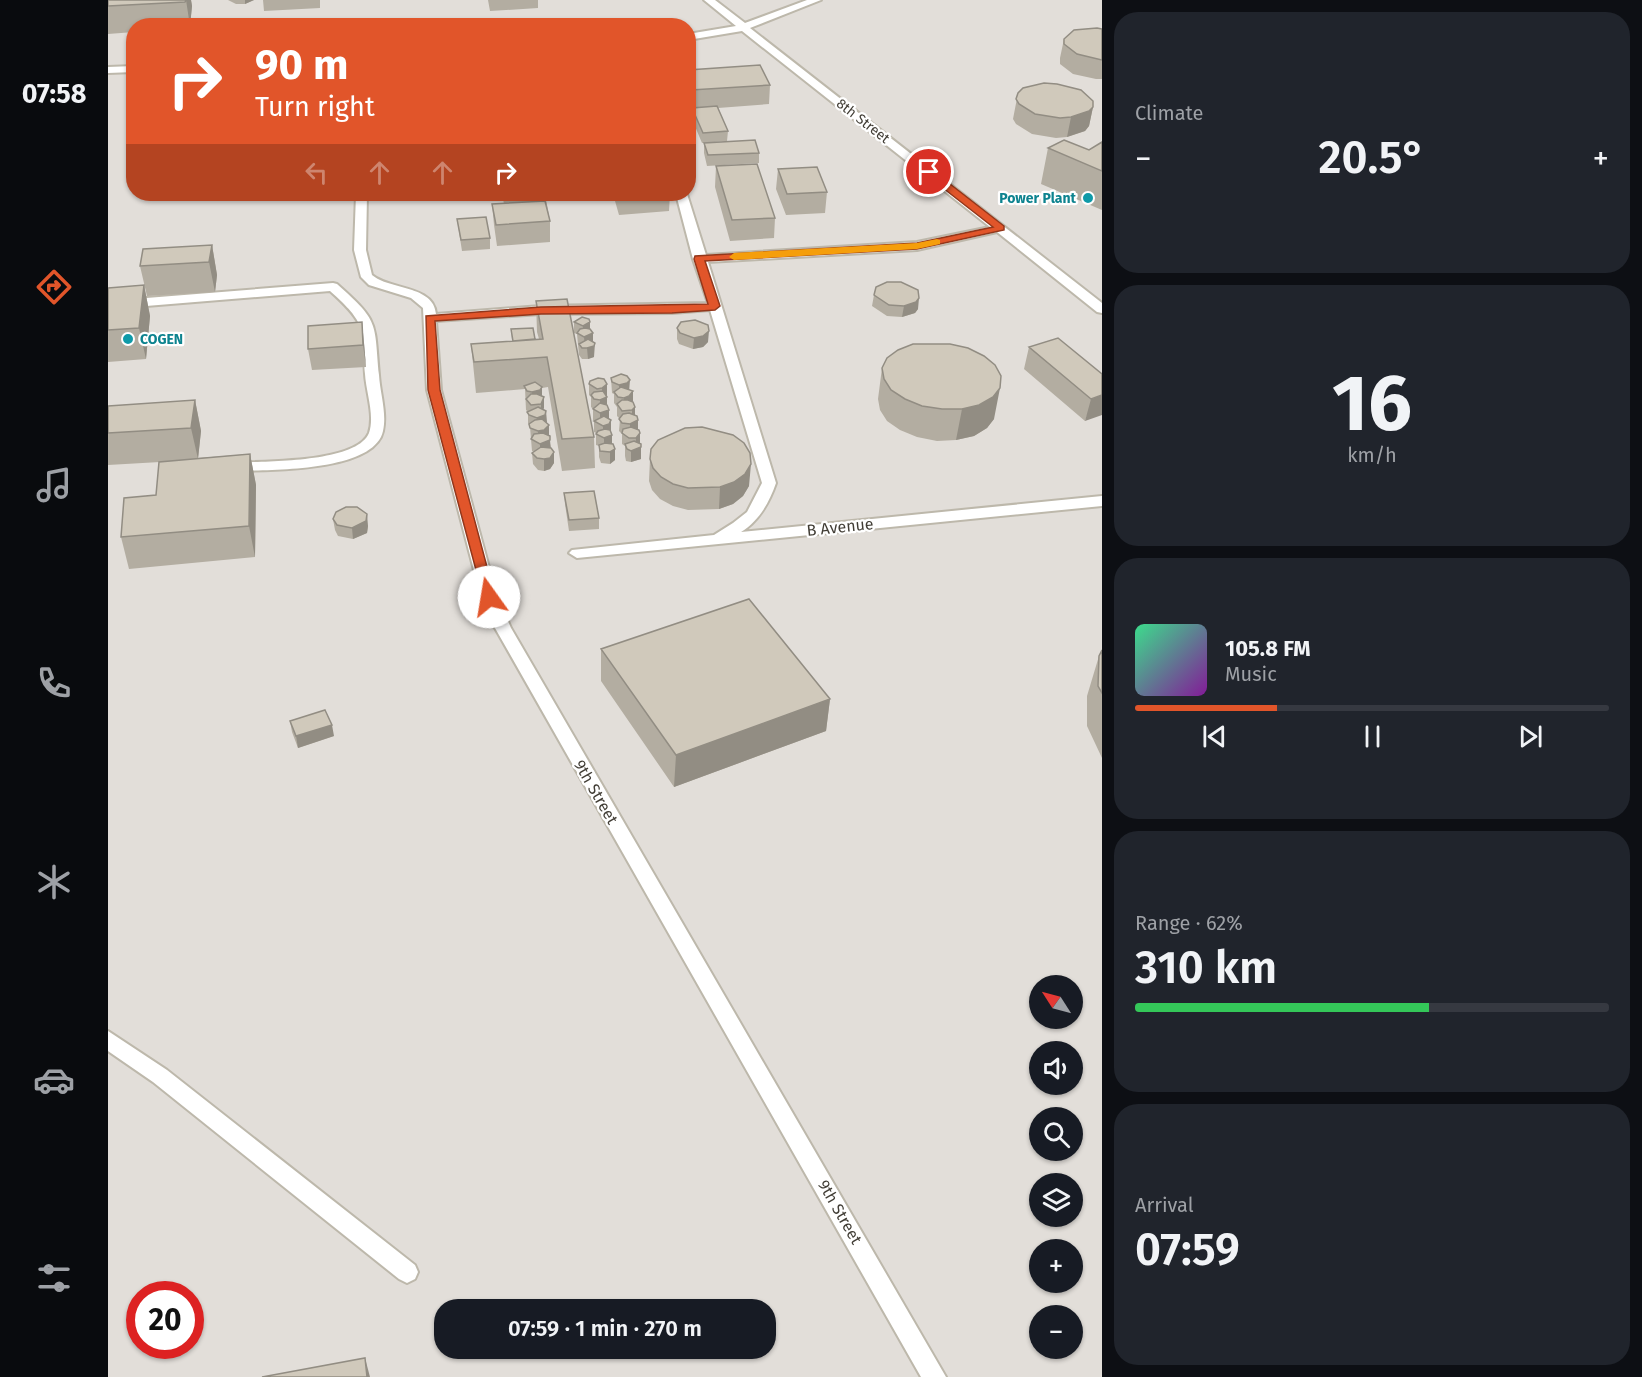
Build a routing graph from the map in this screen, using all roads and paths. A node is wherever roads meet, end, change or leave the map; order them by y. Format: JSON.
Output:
{"nodes":[{"id":1,"x":710,"y":0,"type":"edge"},
{"id":2,"x":816,"y":0,"type":"edge"},
{"id":3,"x":744,"y":28,"type":"junction"},
{"id":4,"x":696,"y":36,"type":"edge"},
{"id":5,"x":126,"y":69,"type":"edge"},
{"id":6,"x":108,"y":70,"type":"edge"},
{"id":7,"x":361,"y":201,"type":"edge"},
{"id":8,"x":683,"y":201,"type":"edge"},
{"id":9,"x":1000,"y":228,"type":"junction"},
{"id":10,"x":699,"y":259,"type":"junction"},
{"id":11,"x":108,"y":299,"type":"edge"},
{"id":12,"x":715,"y":306,"type":"junction"},
{"id":13,"x":1102,"y":309,"type":"edge"},
{"id":14,"x":429,"y":318,"type":"junction"},
{"id":15,"x":224,"y":468,"type":"edge"},
{"id":16,"x":1102,"y":501,"type":"edge"},
{"id":17,"x":705,"y":540,"type":"junction"},
{"id":18,"x":577,"y":553,"type":"dead end"},
{"id":19,"x":108,"y":1040,"type":"edge"},
{"id":20,"x":407,"y":1272,"type":"dead end"},
{"id":21,"x":934,"y":1377,"type":"edge"}],
"edges":[{"from":1,"to":3,"type":"lane","name":"8th Street"},
{"from":2,"to":3,"type":"lane"},
{"from":3,"to":4,"type":"lane"},
{"from":3,"to":9,"type":"lane","name":"8th Street"},
{"from":5,"to":6,"type":"lane"},
{"from":7,"to":14,"type":"lane","name":"9th Street"},
{"from":8,"to":10,"type":"lane"},
{"from":9,"to":10,"type":"lane"},
{"from":9,"to":13,"type":"lane","name":"8th Street"},
{"from":10,"to":12,"type":"lane"},
{"from":11,"to":15,"type":"lane"},
{"from":12,"to":14,"type":"lane"},
{"from":12,"to":17,"type":"lane"},
{"from":14,"to":21,"type":"lane","name":"9th Street"},
{"from":16,"to":17,"type":"lane","name":"B Avenue"},
{"from":17,"to":18,"type":"lane","name":"B Avenue"},
{"from":19,"to":20,"type":"lane"}]}
